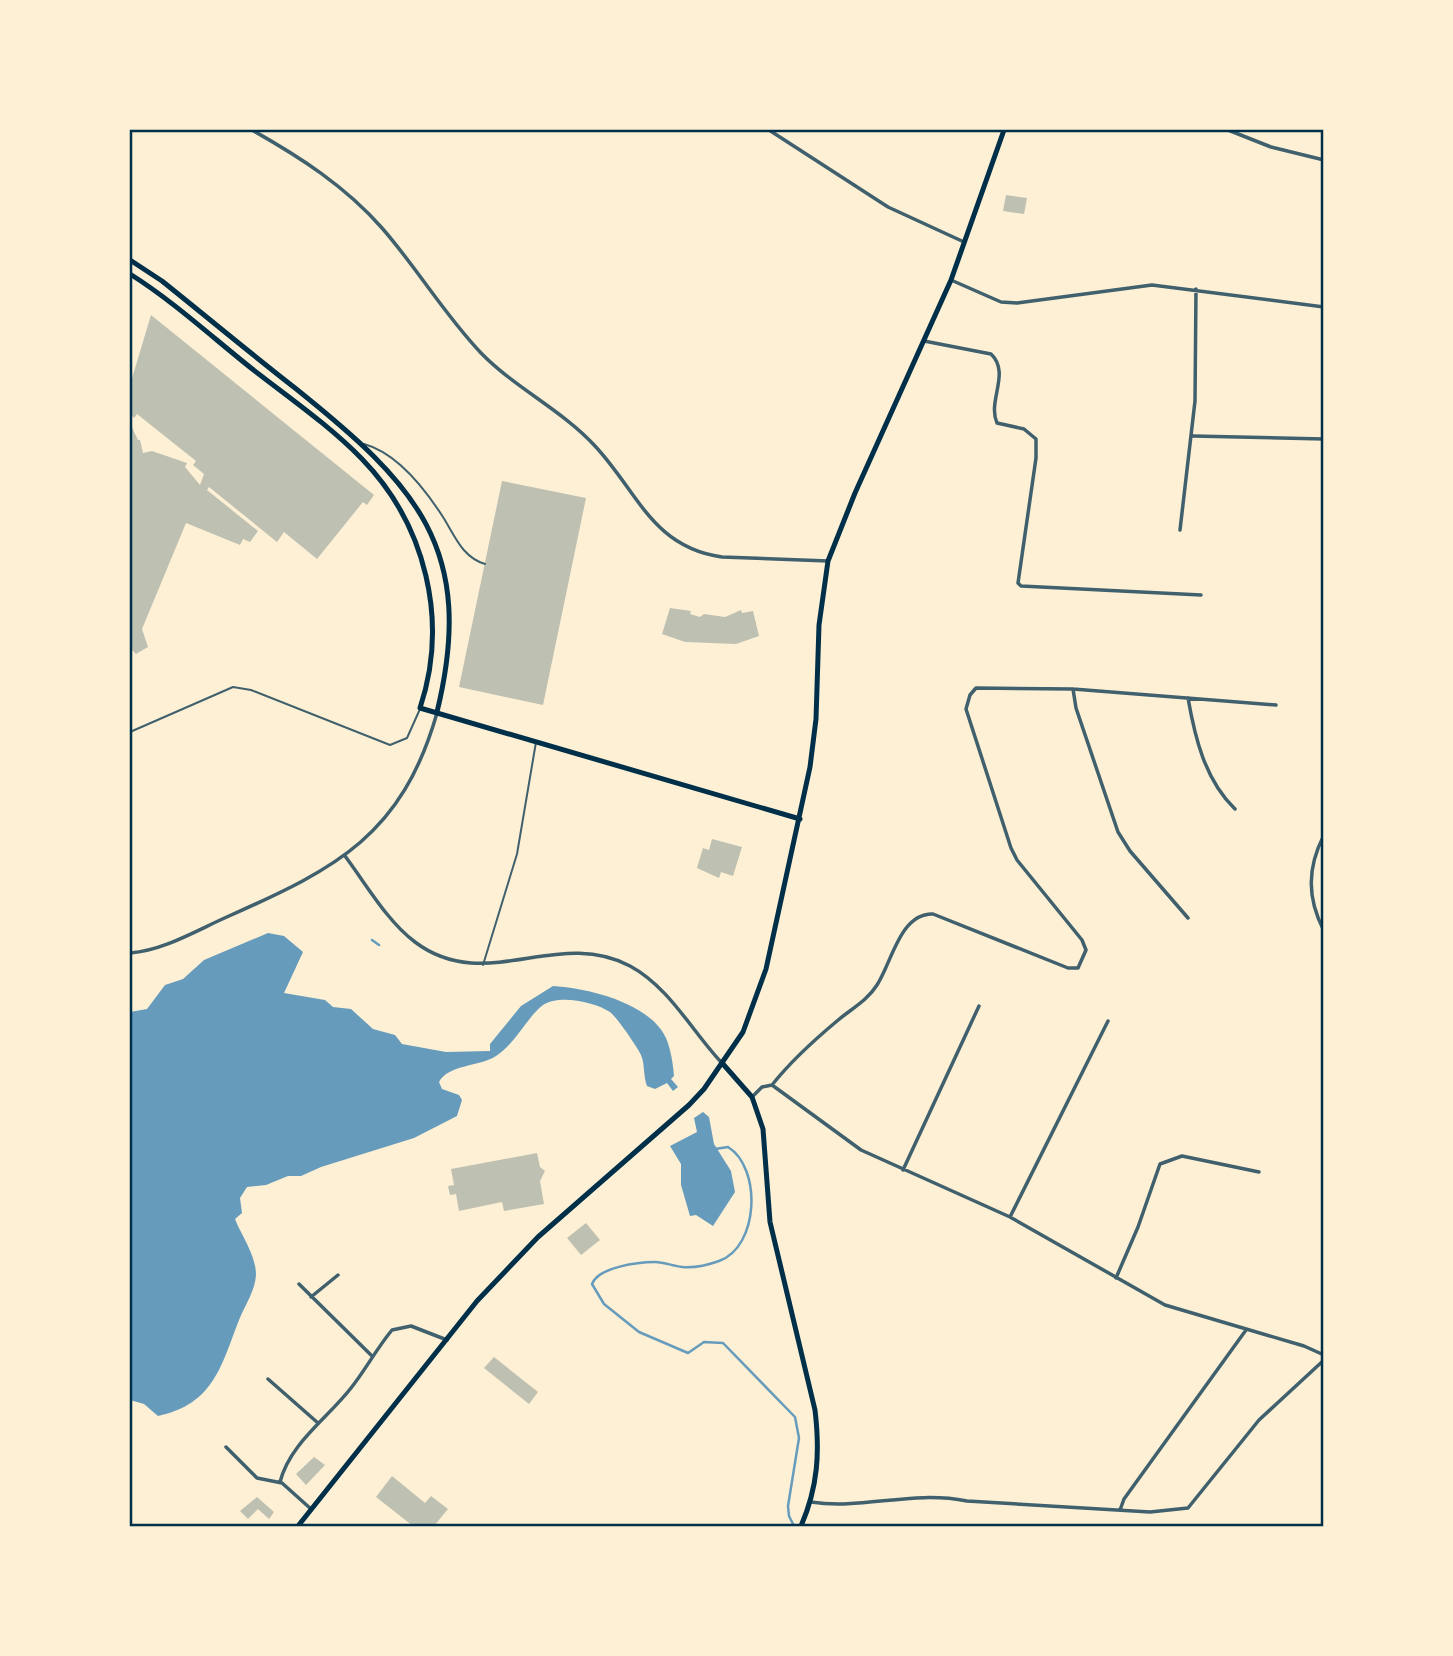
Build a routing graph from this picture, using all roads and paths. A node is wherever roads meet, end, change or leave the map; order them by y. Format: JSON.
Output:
{"nodes":[{"id":1,"x":252,"y":130,"type":"edge"},
{"id":2,"x":769,"y":130,"type":"edge"},
{"id":3,"x":1004,"y":130,"type":"edge"},
{"id":4,"x":1228,"y":130,"type":"edge"},
{"id":5,"x":1324,"y":160,"type":"edge"},
{"id":6,"x":966,"y":243,"type":"junction"},
{"id":7,"x":130,"y":260,"type":"edge"},
{"id":8,"x":130,"y":274,"type":"edge"},
{"id":9,"x":951,"y":280,"type":"junction"},
{"id":10,"x":1196,"y":289,"type":"junction"},
{"id":11,"x":1324,"y":307,"type":"edge"},
{"id":12,"x":922,"y":341,"type":"junction"},
{"id":13,"x":1193,"y":436,"type":"junction"},
{"id":14,"x":1324,"y":439,"type":"edge"},
{"id":15,"x":364,"y":444,"type":"junction"},
{"id":16,"x":1180,"y":530,"type":"dead end"},
{"id":17,"x":828,"y":561,"type":"junction"},
{"id":18,"x":485,"y":564,"type":"dead end"},
{"id":19,"x":1201,"y":595,"type":"dead end"},
{"id":20,"x":1073,"y":689,"type":"junction"},
{"id":21,"x":1188,"y":698,"type":"junction"},
{"id":22,"x":1276,"y":705,"type":"dead end"},
{"id":23,"x":420,"y":708,"type":"junction"},
{"id":24,"x":437,"y":712,"type":"junction"},
{"id":25,"x":130,"y":732,"type":"edge"},
{"id":26,"x":536,"y":741,"type":"junction"},
{"id":27,"x":1235,"y":809,"type":"dead end"},
{"id":28,"x":800,"y":818,"type":"junction"},
{"id":29,"x":1324,"y":835,"type":"edge"},
{"id":30,"x":345,"y":856,"type":"junction"},
{"id":31,"x":1188,"y":918,"type":"dead end"},
{"id":32,"x":1324,"y":931,"type":"edge"},
{"id":33,"x":130,"y":953,"type":"edge"},
{"id":34,"x":483,"y":965,"type":"junction"},
{"id":35,"x":979,"y":1006,"type":"dead end"},
{"id":36,"x":1108,"y":1021,"type":"dead end"},
{"id":37,"x":723,"y":1063,"type":"junction"},
{"id":38,"x":772,"y":1085,"type":"junction"},
{"id":39,"x":752,"y":1097,"type":"junction"},
{"id":40,"x":903,"y":1170,"type":"junction"},
{"id":41,"x":1259,"y":1172,"type":"dead end"},
{"id":42,"x":1010,"y":1217,"type":"junction"},
{"id":43,"x":338,"y":1275,"type":"dead end"},
{"id":44,"x":1116,"y":1278,"type":"junction"},
{"id":45,"x":299,"y":1284,"type":"dead end"},
{"id":46,"x":311,"y":1297,"type":"junction"},
{"id":47,"x":1246,"y":1330,"type":"junction"},
{"id":48,"x":447,"y":1340,"type":"junction"},
{"id":49,"x":372,"y":1356,"type":"junction"},
{"id":50,"x":1324,"y":1357,"type":"edge"},
{"id":51,"x":268,"y":1379,"type":"dead end"},
{"id":52,"x":318,"y":1423,"type":"junction"},
{"id":53,"x":226,"y":1447,"type":"dead end"},
{"id":54,"x":279,"y":1482,"type":"junction"},
{"id":55,"x":811,"y":1502,"type":"junction"},
{"id":56,"x":312,"y":1509,"type":"junction"},
{"id":57,"x":1120,"y":1510,"type":"junction"},
{"id":58,"x":801,"y":1525,"type":"edge"},
{"id":59,"x":298,"y":1527,"type":"edge"}],
"edges":[{"from":1,"to":17,"type":"street"},
{"from":2,"to":6,"type":"street"},
{"from":3,"to":6,"type":"main road"},
{"from":4,"to":5,"type":"street"},
{"from":6,"to":9,"type":"main road"},
{"from":7,"to":15,"type":"main road"},
{"from":8,"to":23,"type":"main road"},
{"from":9,"to":10,"type":"street"},
{"from":9,"to":12,"type":"main road"},
{"from":10,"to":11,"type":"street"},
{"from":10,"to":13,"type":"street"},
{"from":12,"to":17,"type":"main road"},
{"from":12,"to":19,"type":"street"},
{"from":13,"to":14,"type":"street"},
{"from":13,"to":16,"type":"street"},
{"from":15,"to":18,"type":"lane"},
{"from":15,"to":24,"type":"main road"},
{"from":17,"to":28,"type":"main road"},
{"from":20,"to":21,"type":"street"},
{"from":20,"to":31,"type":"street"},
{"from":20,"to":38,"type":"street"},
{"from":21,"to":22,"type":"street"},
{"from":21,"to":27,"type":"street"},
{"from":23,"to":24,"type":"main road"},
{"from":23,"to":25,"type":"lane"},
{"from":24,"to":26,"type":"main road"},
{"from":24,"to":30,"type":"street"},
{"from":26,"to":28,"type":"main road"},
{"from":26,"to":34,"type":"lane"},
{"from":28,"to":37,"type":"main road"},
{"from":29,"to":32,"type":"street"},
{"from":30,"to":33,"type":"street"},
{"from":30,"to":34,"type":"street"},
{"from":34,"to":37,"type":"street"},
{"from":35,"to":40,"type":"street"},
{"from":36,"to":42,"type":"street"},
{"from":37,"to":39,"type":"main road"},
{"from":37,"to":48,"type":"main road"},
{"from":38,"to":39,"type":"street"},
{"from":38,"to":40,"type":"street"},
{"from":39,"to":55,"type":"main road"},
{"from":40,"to":42,"type":"street"},
{"from":41,"to":44,"type":"street"},
{"from":42,"to":44,"type":"street"},
{"from":43,"to":46,"type":"street"},
{"from":44,"to":47,"type":"street"},
{"from":45,"to":46,"type":"street"},
{"from":46,"to":49,"type":"street"},
{"from":47,"to":50,"type":"street"},
{"from":47,"to":57,"type":"street"},
{"from":48,"to":49,"type":"street"},
{"from":48,"to":56,"type":"main road"},
{"from":49,"to":52,"type":"street"},
{"from":50,"to":57,"type":"street"},
{"from":51,"to":52,"type":"street"},
{"from":52,"to":54,"type":"street"},
{"from":53,"to":54,"type":"street"},
{"from":54,"to":56,"type":"street"},
{"from":55,"to":57,"type":"street"},
{"from":55,"to":58,"type":"main road"},
{"from":56,"to":59,"type":"main road"}]}
